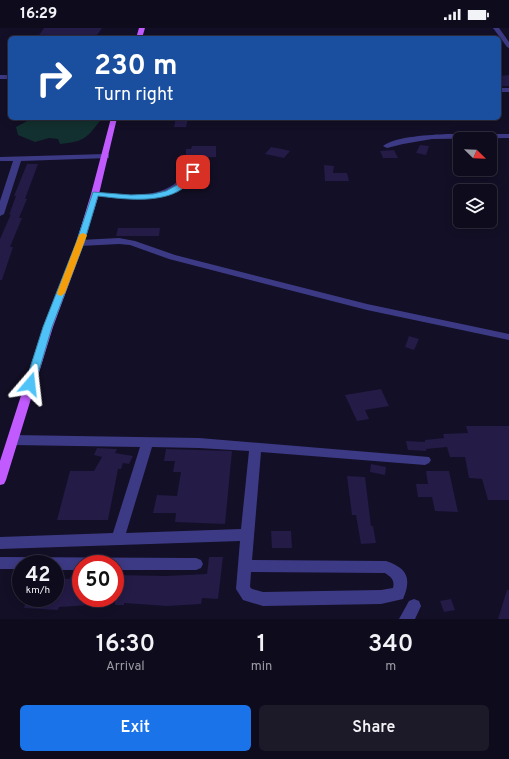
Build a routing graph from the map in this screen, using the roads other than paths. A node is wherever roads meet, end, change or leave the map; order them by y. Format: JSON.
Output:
{"nodes":[{"id":1,"x":496,"y":28,"type":"edge"},
{"id":2,"x":509,"y":46,"type":"edge"},
{"id":3,"x":114,"y":120,"type":"edge"},
{"id":4,"x":509,"y":136,"type":"edge"},
{"id":5,"x":387,"y":146,"type":"dead end"},
{"id":6,"x":106,"y":156,"type":"junction"},
{"id":7,"x":18,"y":158,"type":"junction"},
{"id":8,"x":0,"y":159,"type":"edge"},
{"id":9,"x":193,"y":172,"type":"dead end"},
{"id":10,"x":95,"y":194,"type":"junction"},
{"id":11,"x":0,"y":214,"type":"edge"},
{"id":12,"x":80,"y":243,"type":"junction"},
{"id":13,"x":509,"y":337,"type":"edge"},
{"id":14,"x":13,"y":440,"type":"junction"},
{"id":15,"x":146,"y":442,"type":"junction"},
{"id":16,"x":255,"y":447,"type":"junction"},
{"id":17,"x":425,"y":460,"type":"dead end"},
{"id":18,"x":0,"y":480,"type":"edge"},
{"id":19,"x":248,"y":535,"type":"junction"},
{"id":20,"x":118,"y":539,"type":"junction"},
{"id":21,"x":0,"y":543,"type":"edge"},
{"id":22,"x":0,"y":563,"type":"edge"},
{"id":23,"x":196,"y":564,"type":"dead end"},
{"id":24,"x":245,"y":566,"type":"junction"},
{"id":25,"x":414,"y":606,"type":"dead end"},
{"id":26,"x":406,"y":619,"type":"edge"}],
"edges":[{"from":1,"to":2,"type":"street"},
{"from":3,"to":6,"type":"main road"},
{"from":4,"to":5,"type":"street"},
{"from":6,"to":7,"type":"street"},
{"from":6,"to":10,"type":"main road"},
{"from":7,"to":8,"type":"street"},
{"from":7,"to":11,"type":"street"},
{"from":9,"to":10,"type":"street"},
{"from":10,"to":12,"type":"main road"},
{"from":12,"to":13,"type":"street"},
{"from":12,"to":14,"type":"main road"},
{"from":14,"to":15,"type":"street"},
{"from":14,"to":18,"type":"main road"},
{"from":15,"to":16,"type":"street"},
{"from":15,"to":20,"type":"street"},
{"from":16,"to":17,"type":"street"},
{"from":16,"to":19,"type":"street"},
{"from":19,"to":20,"type":"street"},
{"from":19,"to":24,"type":"street"},
{"from":20,"to":21,"type":"street"},
{"from":22,"to":23,"type":"street"},
{"from":24,"to":24,"type":"street"},
{"from":25,"to":26,"type":"street"}]}
